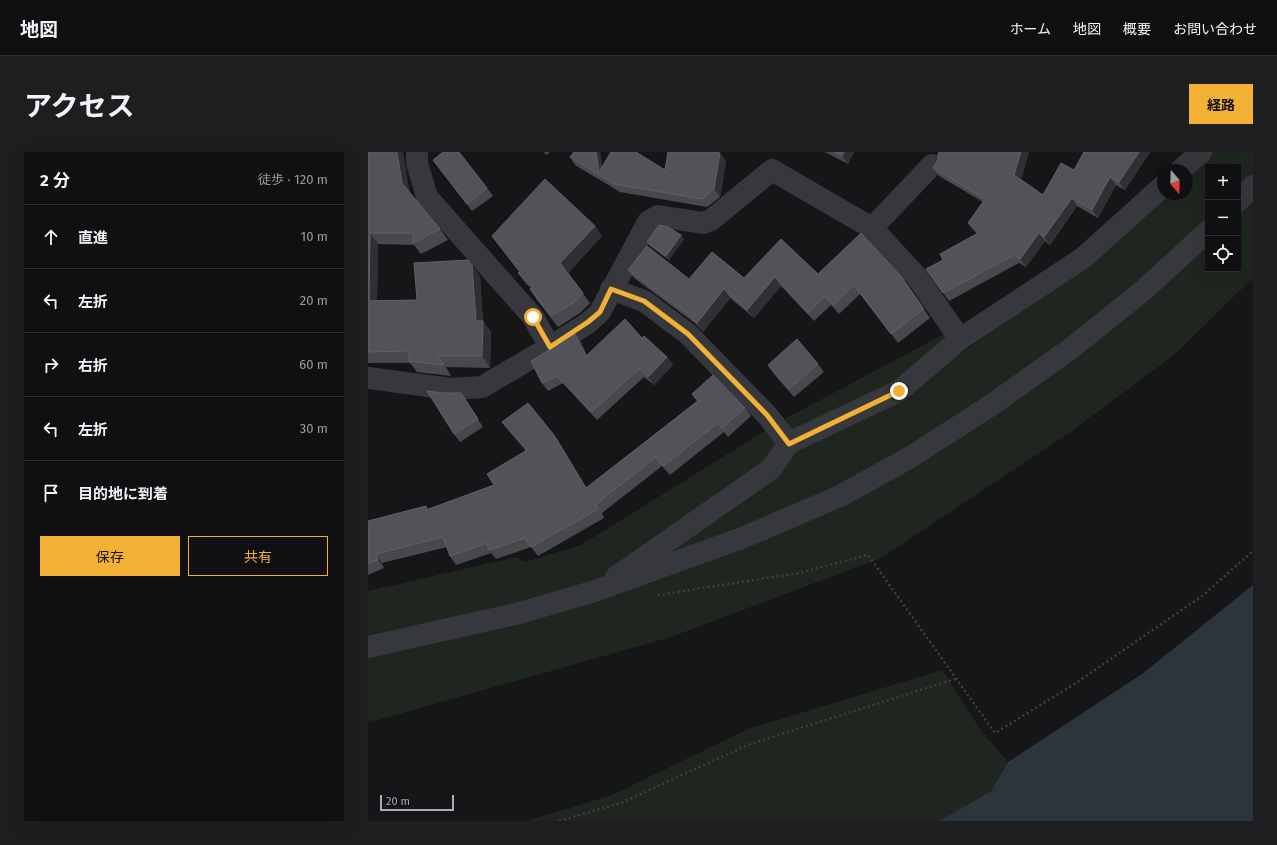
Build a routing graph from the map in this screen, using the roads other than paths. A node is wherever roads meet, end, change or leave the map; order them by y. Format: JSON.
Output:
{"nodes":[{"id":1,"x":417,"y":152,"type":"edge"},
{"id":2,"x":1201,"y":152,"type":"edge"},
{"id":3,"x":1188,"y":164,"type":"edge"},
{"id":4,"x":932,"y":165,"type":"dead end"},
{"id":5,"x":1253,"y":186,"type":"edge"},
{"id":6,"x":1157,"y":191,"type":"edge"},
{"id":7,"x":1239,"y":200,"type":"edge"},
{"id":8,"x":872,"y":228,"type":"junction"},
{"id":9,"x":1205,"y":234,"type":"edge"},
{"id":10,"x":611,"y":289,"type":"junction"},
{"id":11,"x":960,"y":339,"type":"junction"},
{"id":12,"x":550,"y":347,"type":"junction"},
{"id":13,"x":368,"y":378,"type":"edge"},
{"id":14,"x":789,"y":444,"type":"junction"},
{"id":15,"x":595,"y":591,"type":"junction"},
{"id":16,"x":368,"y":647,"type":"edge"}],
"edges":[{"from":1,"to":12,"type":"street"},
{"from":2,"to":3,"type":"street"},
{"from":4,"to":8,"type":"street"},
{"from":5,"to":7,"type":"street"},
{"from":6,"to":11,"type":"street"},
{"from":8,"to":10,"type":"street"},
{"from":8,"to":11,"type":"street"},
{"from":9,"to":15,"type":"street"},
{"from":10,"to":12,"type":"street"},
{"from":10,"to":14,"type":"street"},
{"from":11,"to":14,"type":"street"},
{"from":12,"to":13,"type":"street"},
{"from":14,"to":15,"type":"street"},
{"from":15,"to":16,"type":"street"}]}
